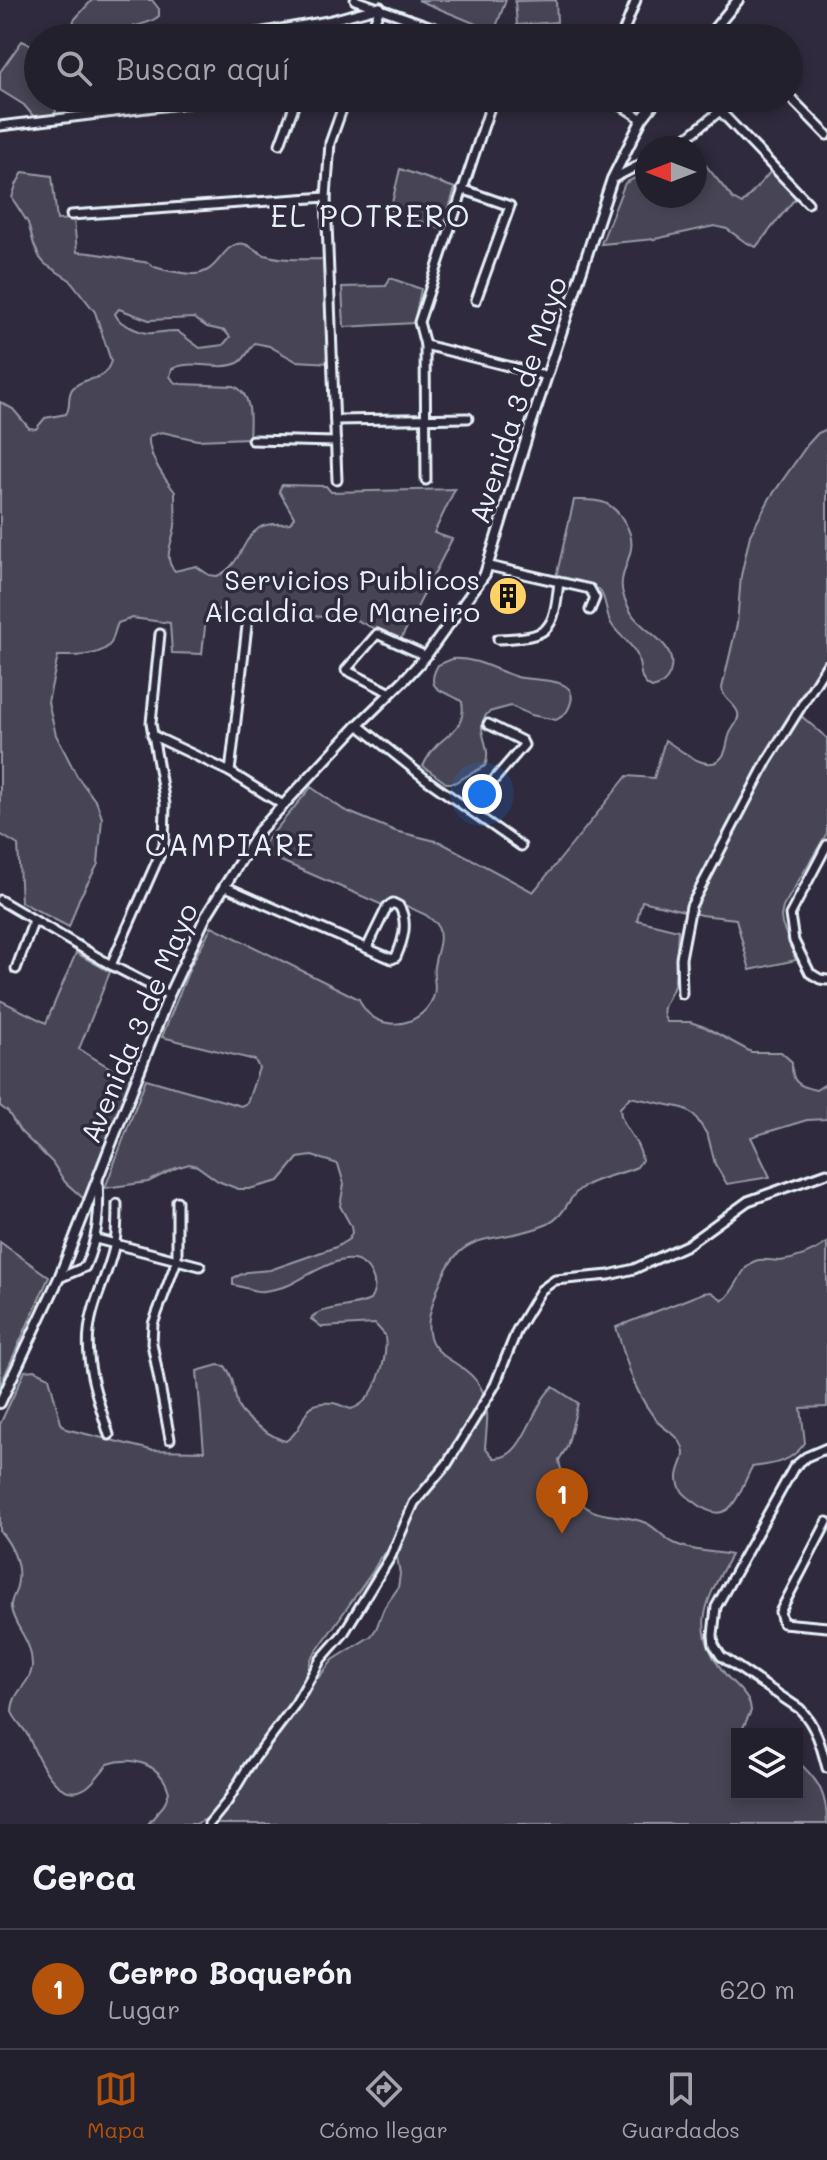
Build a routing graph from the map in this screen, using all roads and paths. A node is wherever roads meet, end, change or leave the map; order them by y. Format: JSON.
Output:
{"nodes":[{"id":1,"x":355,"y":0,"type":"edge"},
{"id":2,"x":636,"y":0,"type":"edge"},
{"id":3,"x":738,"y":0,"type":"edge"},
{"id":4,"x":380,"y":7,"type":"junction"},
{"id":5,"x":328,"y":21,"type":"junction"},
{"id":6,"x":310,"y":24,"type":"edge"},
{"id":7,"x":327,"y":24,"type":"edge"},
{"id":8,"x":374,"y":24,"type":"edge"},
{"id":9,"x":426,"y":24,"type":"edge"},
{"id":10,"x":627,"y":24,"type":"edge"},
{"id":11,"x":718,"y":24,"type":"edge"},
{"id":12,"x":803,"y":110,"type":"edge"},
{"id":13,"x":114,"y":112,"type":"edge"},
{"id":14,"x":292,"y":112,"type":"edge"},
{"id":15,"x":341,"y":112,"type":"edge"},
{"id":16,"x":488,"y":112,"type":"edge"},
{"id":17,"x":631,"y":112,"type":"edge"},
{"id":18,"x":647,"y":112,"type":"edge"},
{"id":19,"x":721,"y":112,"type":"joint"},
{"id":20,"x":642,"y":119,"type":"junction"},
{"id":21,"x":0,"y":126,"type":"edge"},
{"id":22,"x":827,"y":135,"type":"edge"},
{"id":23,"x":690,"y":136,"type":"edge"},
{"id":24,"x":280,"y":144,"type":"dead end"},
{"id":25,"x":635,"y":167,"type":"edge"},
{"id":26,"x":612,"y":179,"type":"junction"},
{"id":27,"x":462,"y":189,"type":"junction"},
{"id":28,"x":326,"y":197,"type":"junction"},
{"id":29,"x":808,"y":203,"type":"dead end"},
{"id":30,"x":71,"y":215,"type":"dead end"},
{"id":31,"x":476,"y":300,"type":"dead end"},
{"id":32,"x":425,"y":345,"type":"junction"},
{"id":33,"x":547,"y":376,"type":"junction"},
{"id":34,"x":468,"y":418,"type":"dead end"},
{"id":35,"x":424,"y":419,"type":"junction"},
{"id":36,"x":335,"y":420,"type":"junction"},
{"id":37,"x":252,"y":440,"type":"dead end"},
{"id":38,"x":336,"y":442,"type":"junction"},
{"id":39,"x":337,"y":480,"type":"dead end"},
{"id":40,"x":426,"y":480,"type":"dead end"},
{"id":41,"x":489,"y":566,"type":"junction"},
{"id":42,"x":559,"y":581,"type":"junction"},
{"id":43,"x":590,"y":610,"type":"dead end"},
{"id":44,"x":248,"y":617,"type":"dead end"},
{"id":45,"x":160,"y":634,"type":"dead end"},
{"id":46,"x":498,"y":639,"type":"dead end"},
{"id":47,"x":426,"y":656,"type":"junction"},
{"id":48,"x":827,"y":665,"type":"edge"},
{"id":49,"x":391,"y":693,"type":"junction"},
{"id":50,"x":488,"y":724,"type":"dead end"},
{"id":51,"x":358,"y":725,"type":"junction"},
{"id":52,"x":152,"y":735,"type":"junction"},
{"id":53,"x":230,"y":772,"type":"junction"},
{"id":54,"x":283,"y":805,"type":"junction"},
{"id":55,"x":469,"y":809,"type":"junction"},
{"id":56,"x":827,"y":845,"type":"edge"},
{"id":57,"x":521,"y":846,"type":"dead end"},
{"id":58,"x":224,"y":886,"type":"junction"},
{"id":59,"x":0,"y":900,"type":"edge"},
{"id":60,"x":34,"y":920,"type":"junction"},
{"id":61,"x":367,"y":948,"type":"junction"},
{"id":62,"x":111,"y":965,"type":"junction"},
{"id":63,"x":16,"y":969,"type":"dead end"},
{"id":64,"x":827,"y":980,"type":"edge"},
{"id":65,"x":682,"y":994,"type":"dead end"},
{"id":66,"x":169,"y":995,"type":"junction"},
{"id":67,"x":827,"y":1173,"type":"edge"},
{"id":68,"x":98,"y":1175,"type":"junction"},
{"id":69,"x":177,"y":1201,"type":"dead end"},
{"id":70,"x":117,"y":1204,"type":"dead end"},
{"id":71,"x":96,"y":1239,"type":"junction"},
{"id":72,"x":115,"y":1243,"type":"junction"},
{"id":73,"x":177,"y":1260,"type":"junction"},
{"id":74,"x":200,"y":1266,"type":"dead end"},
{"id":75,"x":59,"y":1278,"type":"junction"},
{"id":76,"x":0,"y":1403,"type":"edge"},
{"id":77,"x":109,"y":1435,"type":"dead end"},
{"id":78,"x":170,"y":1439,"type":"dead end"},
{"id":79,"x":827,"y":1448,"type":"edge"},
{"id":80,"x":827,"y":1522,"type":"edge"},
{"id":81,"x":823,"y":1540,"type":"edge"},
{"id":82,"x":827,"y":1627,"type":"edge"},
{"id":83,"x":827,"y":1768,"type":"edge"},
{"id":84,"x":209,"y":1824,"type":"edge"}],
"edges":[{"from":1,"to":4,"type":"street"},
{"from":2,"to":10,"type":"street"},
{"from":3,"to":11,"type":"street"},
{"from":4,"to":5,"type":"street"},
{"from":4,"to":8,"type":"street"},
{"from":4,"to":9,"type":"street"},
{"from":5,"to":6,"type":"street"},
{"from":5,"to":7,"type":"street"},
{"from":12,"to":22,"type":"street"},
{"from":13,"to":21,"type":"street"},
{"from":14,"to":24,"type":"street"},
{"from":15,"to":28,"type":"street"},
{"from":16,"to":27,"type":"street"},
{"from":17,"to":20,"type":"street"},
{"from":18,"to":20,"type":"street","name":"Avenida 3 de Mayo"},
{"from":19,"to":23,"type":"street"},
{"from":19,"to":29,"type":"street"},
{"from":20,"to":26,"type":"street","name":"Avenida 3 de Mayo"},
{"from":25,"to":26,"type":"street"},
{"from":26,"to":33,"type":"street","name":"Avenida 3 de Mayo"},
{"from":27,"to":31,"type":"street"},
{"from":27,"to":32,"type":"street"},
{"from":28,"to":30,"type":"street"},
{"from":28,"to":36,"type":"street"},
{"from":32,"to":33,"type":"street"},
{"from":32,"to":35,"type":"street"},
{"from":33,"to":41,"type":"street","name":"Avenida 3 de Mayo"},
{"from":34,"to":35,"type":"street"},
{"from":35,"to":36,"type":"street"},
{"from":35,"to":40,"type":"street"},
{"from":36,"to":38,"type":"street"},
{"from":37,"to":38,"type":"street"},
{"from":38,"to":39,"type":"street"},
{"from":41,"to":42,"type":"street"},
{"from":41,"to":47,"type":"street","name":"Avenida 3 de Mayo"},
{"from":42,"to":43,"type":"street"},
{"from":42,"to":46,"type":"street"},
{"from":44,"to":53,"type":"street"},
{"from":45,"to":52,"type":"street"},
{"from":47,"to":49,"type":"street","name":"Avenida 3 de Mayo"},
{"from":47,"to":49,"type":"street"},
{"from":48,"to":65,"type":"street"},
{"from":49,"to":51,"type":"street","name":"Avenida 3 de Mayo"},
{"from":50,"to":55,"type":"street"},
{"from":51,"to":54,"type":"street","name":"Avenida 3 de Mayo"},
{"from":51,"to":55,"type":"street"},
{"from":52,"to":53,"type":"street"},
{"from":52,"to":62,"type":"street"},
{"from":53,"to":54,"type":"street"},
{"from":54,"to":58,"type":"street","name":"Avenida 3 de Mayo"},
{"from":55,"to":57,"type":"street"},
{"from":56,"to":64,"type":"street"},
{"from":58,"to":61,"type":"street"},
{"from":58,"to":66,"type":"street","name":"Avenida 3 de Mayo"},
{"from":59,"to":60,"type":"street"},
{"from":60,"to":62,"type":"street"},
{"from":60,"to":63,"type":"street"},
{"from":61,"to":61,"type":"street"},
{"from":62,"to":66,"type":"street"},
{"from":66,"to":68,"type":"street","name":"Avenida 3 de Mayo"},
{"from":67,"to":84,"type":"street"},
{"from":68,"to":71,"type":"street"},
{"from":68,"to":75,"type":"street","name":"Avenida 3 de Mayo"},
{"from":69,"to":73,"type":"street"},
{"from":70,"to":72,"type":"street"},
{"from":71,"to":72,"type":"street"},
{"from":71,"to":75,"type":"street"},
{"from":72,"to":73,"type":"street"},
{"from":72,"to":77,"type":"street"},
{"from":73,"to":74,"type":"street"},
{"from":73,"to":78,"type":"street"},
{"from":75,"to":76,"type":"street","name":"Avenida 3 de Mayo"},
{"from":79,"to":83,"type":"street"},
{"from":80,"to":81,"type":"street"},
{"from":81,"to":82,"type":"street"}]}
